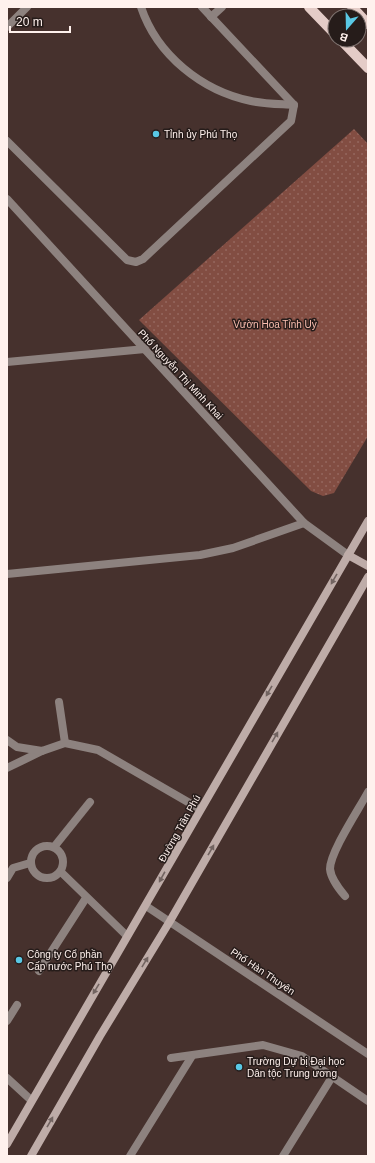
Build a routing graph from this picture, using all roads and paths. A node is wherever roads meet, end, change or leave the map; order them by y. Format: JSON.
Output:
{"nodes":[{"id":1,"x":27,"y":7,"type":"edge"},
{"id":2,"x":141,"y":7,"type":"edge"},
{"id":3,"x":202,"y":7,"type":"edge"},
{"id":4,"x":222,"y":7,"type":"edge"},
{"id":5,"x":309,"y":7,"type":"edge"},
{"id":6,"x":352,"y":7,"type":"edge"},
{"id":7,"x":211,"y":17,"type":"junction"},
{"id":8,"x":368,"y":24,"type":"edge"},
{"id":9,"x":327,"y":26,"type":"edge"},
{"id":10,"x":7,"y":27,"type":"edge"},
{"id":11,"x":349,"y":48,"type":"edge"},
{"id":12,"x":368,"y":68,"type":"edge"},
{"id":13,"x":294,"y":105,"type":"junction"},
{"id":14,"x":7,"y":141,"type":"edge"},
{"id":15,"x":7,"y":199,"type":"edge"},
{"id":16,"x":144,"y":349,"type":"junction"},
{"id":17,"x":7,"y":362,"type":"edge"},
{"id":18,"x":368,"y":521,"type":"edge"},
{"id":19,"x":304,"y":523,"type":"junction"},
{"id":20,"x":348,"y":555,"type":"junction"},
{"id":21,"x":368,"y":566,"type":"edge"},
{"id":22,"x":7,"y":574,"type":"edge"},
{"id":23,"x":368,"y":577,"type":"edge"},
{"id":24,"x":58,"y":702,"type":"dead end"},
{"id":25,"x":7,"y":740,"type":"edge"},
{"id":26,"x":65,"y":743,"type":"junction"},
{"id":27,"x":42,"y":751,"type":"junction"},
{"id":28,"x":7,"y":768,"type":"edge"},
{"id":29,"x":368,"y":792,"type":"edge"},
{"id":30,"x":90,"y":802,"type":"dead end"},
{"id":31,"x":200,"y":809,"type":"junction"},
{"id":32,"x":54,"y":847,"type":"junction"},
{"id":33,"x":30,"y":863,"type":"junction"},
{"id":34,"x":10,"y":867,"type":"edge"},
{"id":35,"x":61,"y":872,"type":"junction"},
{"id":36,"x":7,"y":878,"type":"edge"},
{"id":37,"x":345,"y":896,"type":"dead end"},
{"id":38,"x":86,"y":898,"type":"junction"},
{"id":39,"x":146,"y":906,"type":"junction"},
{"id":40,"x":170,"y":921,"type":"junction"},
{"id":41,"x":127,"y":936,"type":"junction"},
{"id":42,"x":39,"y":971,"type":"dead end"},
{"id":43,"x":17,"y":1005,"type":"dead end"},
{"id":44,"x":7,"y":1021,"type":"edge"},
{"id":45,"x":368,"y":1054,"type":"edge"},
{"id":46,"x":192,"y":1056,"type":"junction"},
{"id":47,"x":172,"y":1058,"type":"dead end"},
{"id":48,"x":332,"y":1077,"type":"junction"},
{"id":49,"x":7,"y":1078,"type":"edge"},
{"id":50,"x":31,"y":1100,"type":"junction"},
{"id":51,"x":368,"y":1101,"type":"edge"},
{"id":52,"x":7,"y":1144,"type":"edge"},
{"id":53,"x":31,"y":1156,"type":"edge"},
{"id":54,"x":130,"y":1156,"type":"edge"},
{"id":55,"x":283,"y":1156,"type":"edge"}],
"edges":[{"from":1,"to":10,"type":"street"},
{"from":2,"to":13,"type":"street"},
{"from":3,"to":7,"type":"street"},
{"from":4,"to":7,"type":"street"},
{"from":5,"to":9,"type":"main road"},
{"from":6,"to":8,"type":"main road"},
{"from":7,"to":13,"type":"street"},
{"from":11,"to":12,"type":"main road"},
{"from":13,"to":14,"type":"street"},
{"from":15,"to":16,"type":"street","name":"Phố Nguyễn Thị Minh Khai"},
{"from":16,"to":17,"type":"street"},
{"from":16,"to":19,"type":"street","name":"Phố Nguyễn Thị Minh Khai"},
{"from":18,"to":20,"type":"main road","name":"Đường Trần Phú"},
{"from":19,"to":20,"type":"street","name":"Phố Nguyễn Thị Minh Khai"},
{"from":19,"to":22,"type":"street"},
{"from":20,"to":21,"type":"main road"},
{"from":20,"to":31,"type":"main road","name":"Đường Trần Phú","one_way":true},
{"from":40,"to":23,"type":"main road","one_way":true},
{"from":24,"to":26,"type":"street"},
{"from":25,"to":27,"type":"street"},
{"from":26,"to":27,"type":"street"},
{"from":26,"to":31,"type":"street"},
{"from":27,"to":28,"type":"street"},
{"from":29,"to":37,"type":"street"},
{"from":30,"to":32,"type":"street"},
{"from":31,"to":39,"type":"main road","name":"Đường Trần Phú","one_way":true},
{"from":32,"to":33,"type":"street"},
{"from":32,"to":35,"type":"street"},
{"from":33,"to":34,"type":"street"},
{"from":33,"to":35,"type":"street"},
{"from":34,"to":36,"type":"street"},
{"from":35,"to":38,"type":"street"},
{"from":38,"to":41,"type":"street"},
{"from":38,"to":42,"type":"street"},
{"from":39,"to":40,"type":"street","name":"Phố Hàn Thuyên"},
{"from":39,"to":41,"type":"main road","name":"Đường Trần Phú"},
{"from":40,"to":45,"type":"street","name":"Phố Hàn Thuyên"},
{"from":53,"to":40,"type":"main road","one_way":true},
{"from":41,"to":50,"type":"main road","name":"Đường Trần Phú","one_way":true},
{"from":43,"to":44,"type":"street"},
{"from":46,"to":47,"type":"street"},
{"from":46,"to":48,"type":"street"},
{"from":46,"to":54,"type":"street"},
{"from":48,"to":51,"type":"street"},
{"from":48,"to":55,"type":"street"},
{"from":49,"to":50,"type":"street"},
{"from":50,"to":52,"type":"main road","name":"Đường Trần Phú"}]}
